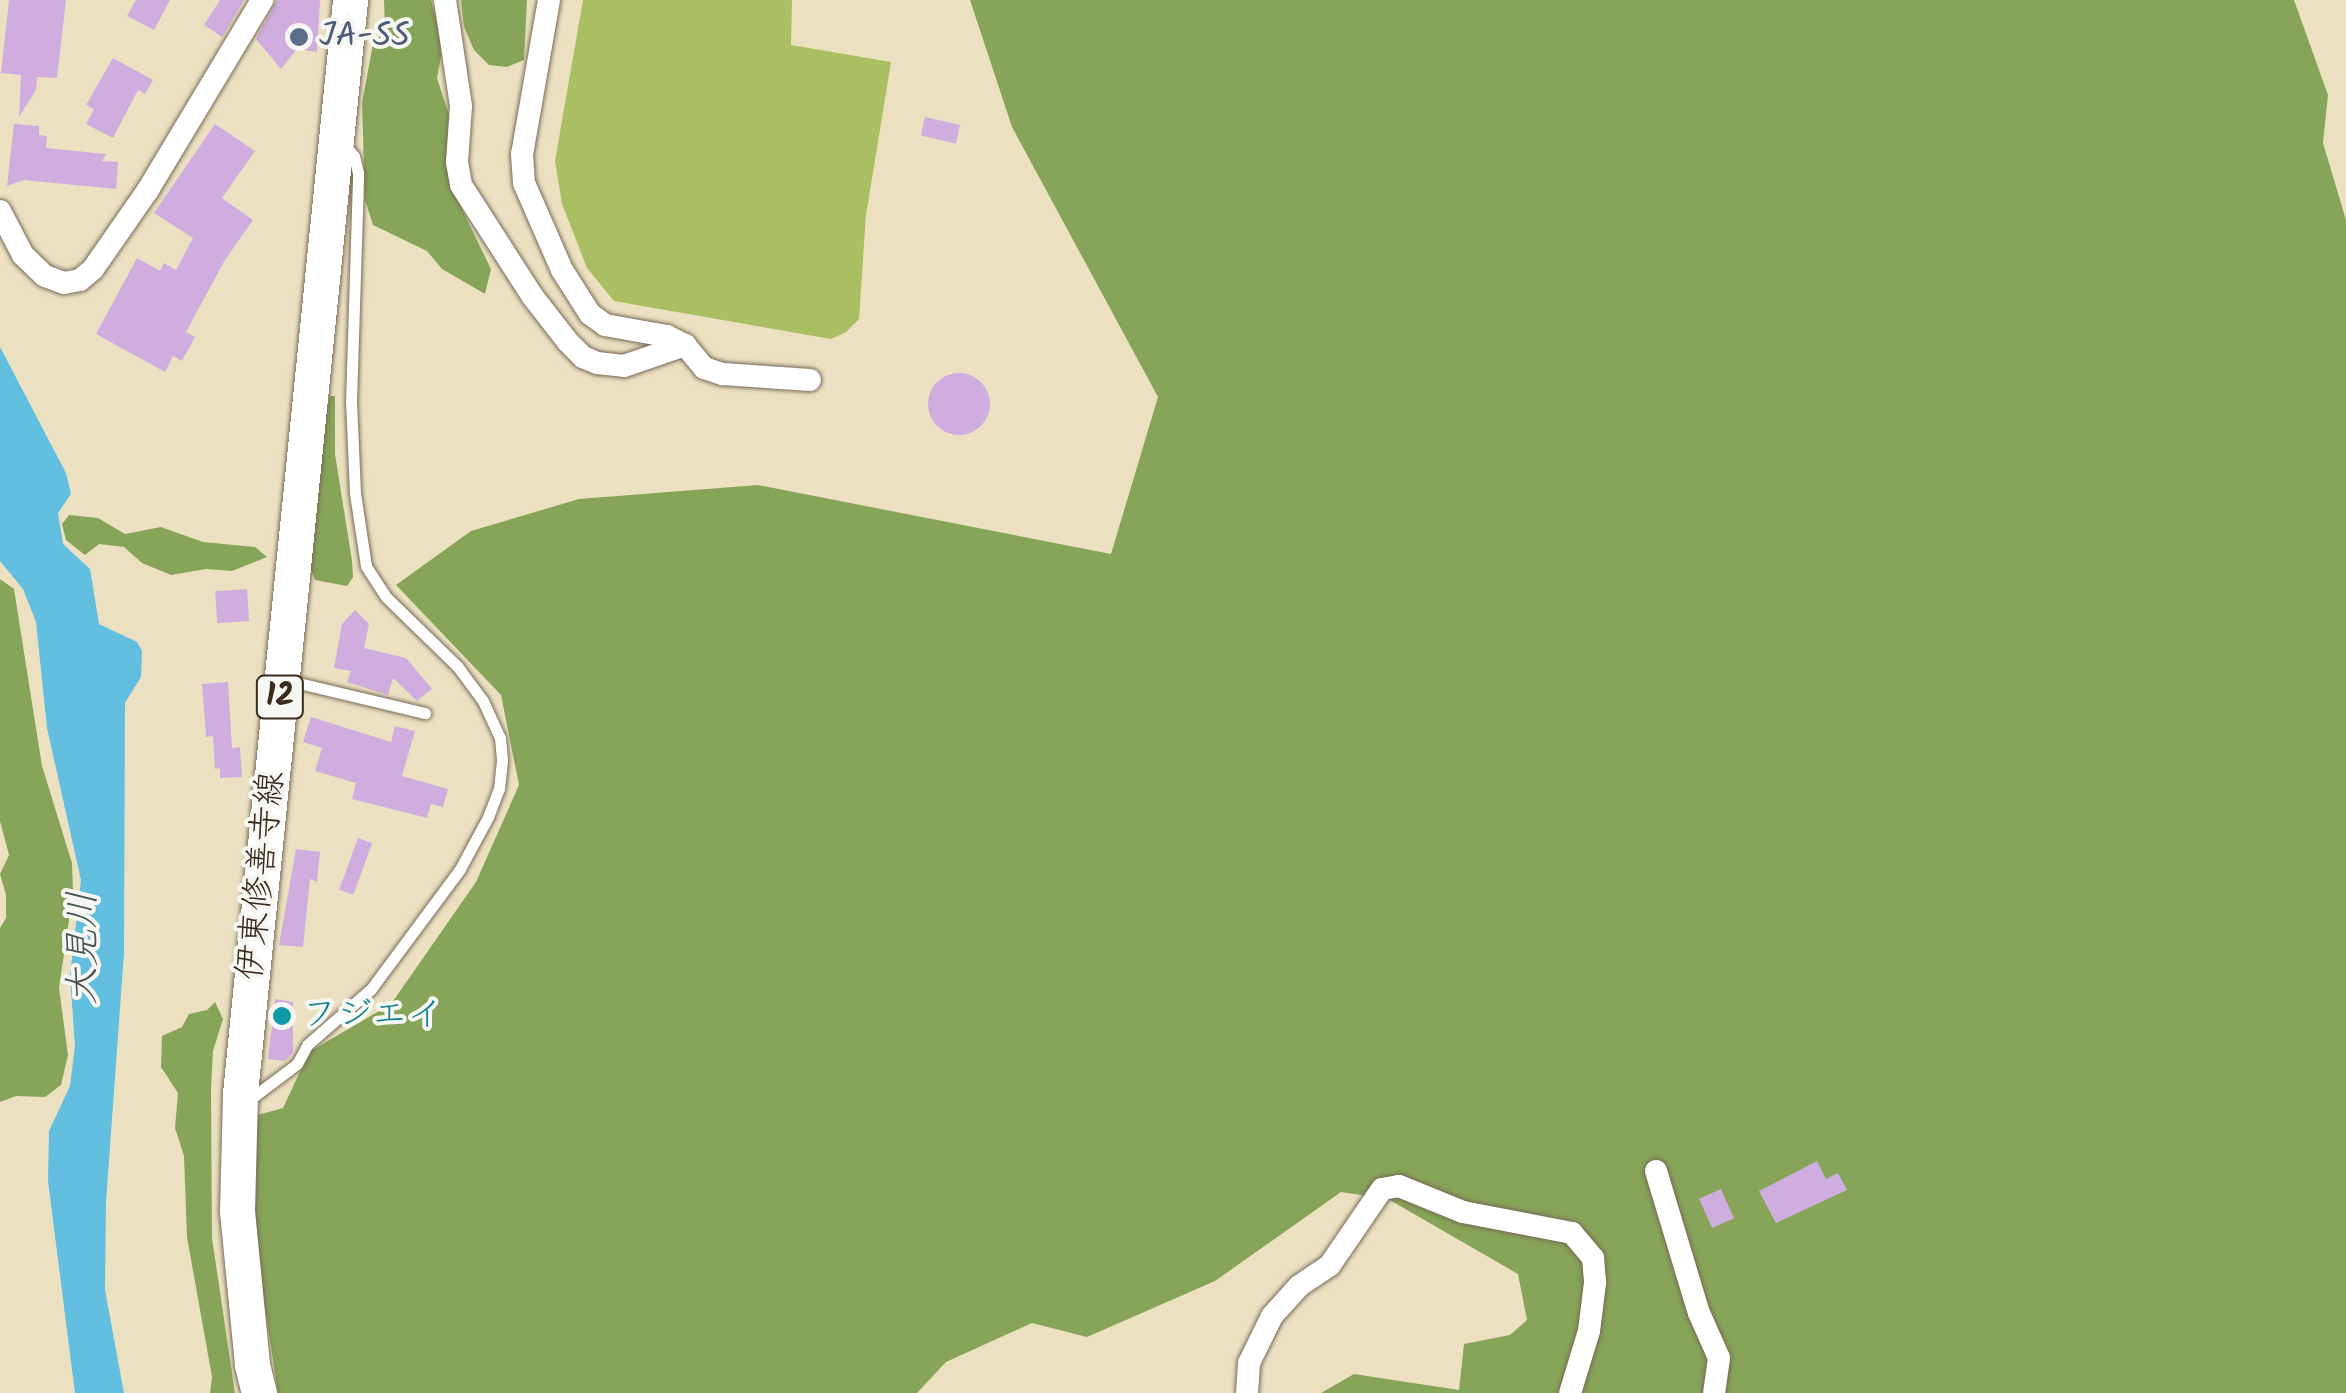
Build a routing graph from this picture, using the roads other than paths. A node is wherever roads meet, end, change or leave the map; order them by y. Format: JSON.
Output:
{"nodes":[{"id":1,"x":262,"y":0,"type":"edge"},
{"id":2,"x":350,"y":0,"type":"edge"},
{"id":3,"x":446,"y":0,"type":"edge"},
{"id":4,"x":549,"y":0,"type":"edge"},
{"id":5,"x":336,"y":135,"type":"junction"},
{"id":6,"x":0,"y":211,"type":"edge"},
{"id":7,"x":685,"y":346,"type":"junction"},
{"id":8,"x":810,"y":380,"type":"dead end"},
{"id":9,"x":282,"y":679,"type":"junction"},
{"id":10,"x":425,"y":713,"type":"dead end"},
{"id":11,"x":240,"y":1106,"type":"junction"},
{"id":12,"x":1656,"y":1171,"type":"dead end"},
{"id":13,"x":259,"y":1393,"type":"edge"},
{"id":14,"x":1247,"y":1393,"type":"edge"},
{"id":15,"x":1570,"y":1393,"type":"edge"},
{"id":16,"x":1714,"y":1393,"type":"edge"}],
"edges":[{"from":1,"to":6,"type":"street"},
{"from":2,"to":5,"type":"main road","name":"伊東修善寺線","number":"12"},
{"from":3,"to":7,"type":"street"},
{"from":4,"to":7,"type":"street"},
{"from":5,"to":9,"type":"main road","name":"伊東修善寺線","number":"12"},
{"from":5,"to":11,"type":"lane"},
{"from":7,"to":8,"type":"street"},
{"from":9,"to":10,"type":"lane"},
{"from":9,"to":11,"type":"main road","name":"伊東修善寺線","number":"12"},
{"from":11,"to":13,"type":"main road","name":"伊東修善寺線","number":"12"},
{"from":12,"to":16,"type":"street"},
{"from":14,"to":15,"type":"street"}]}
